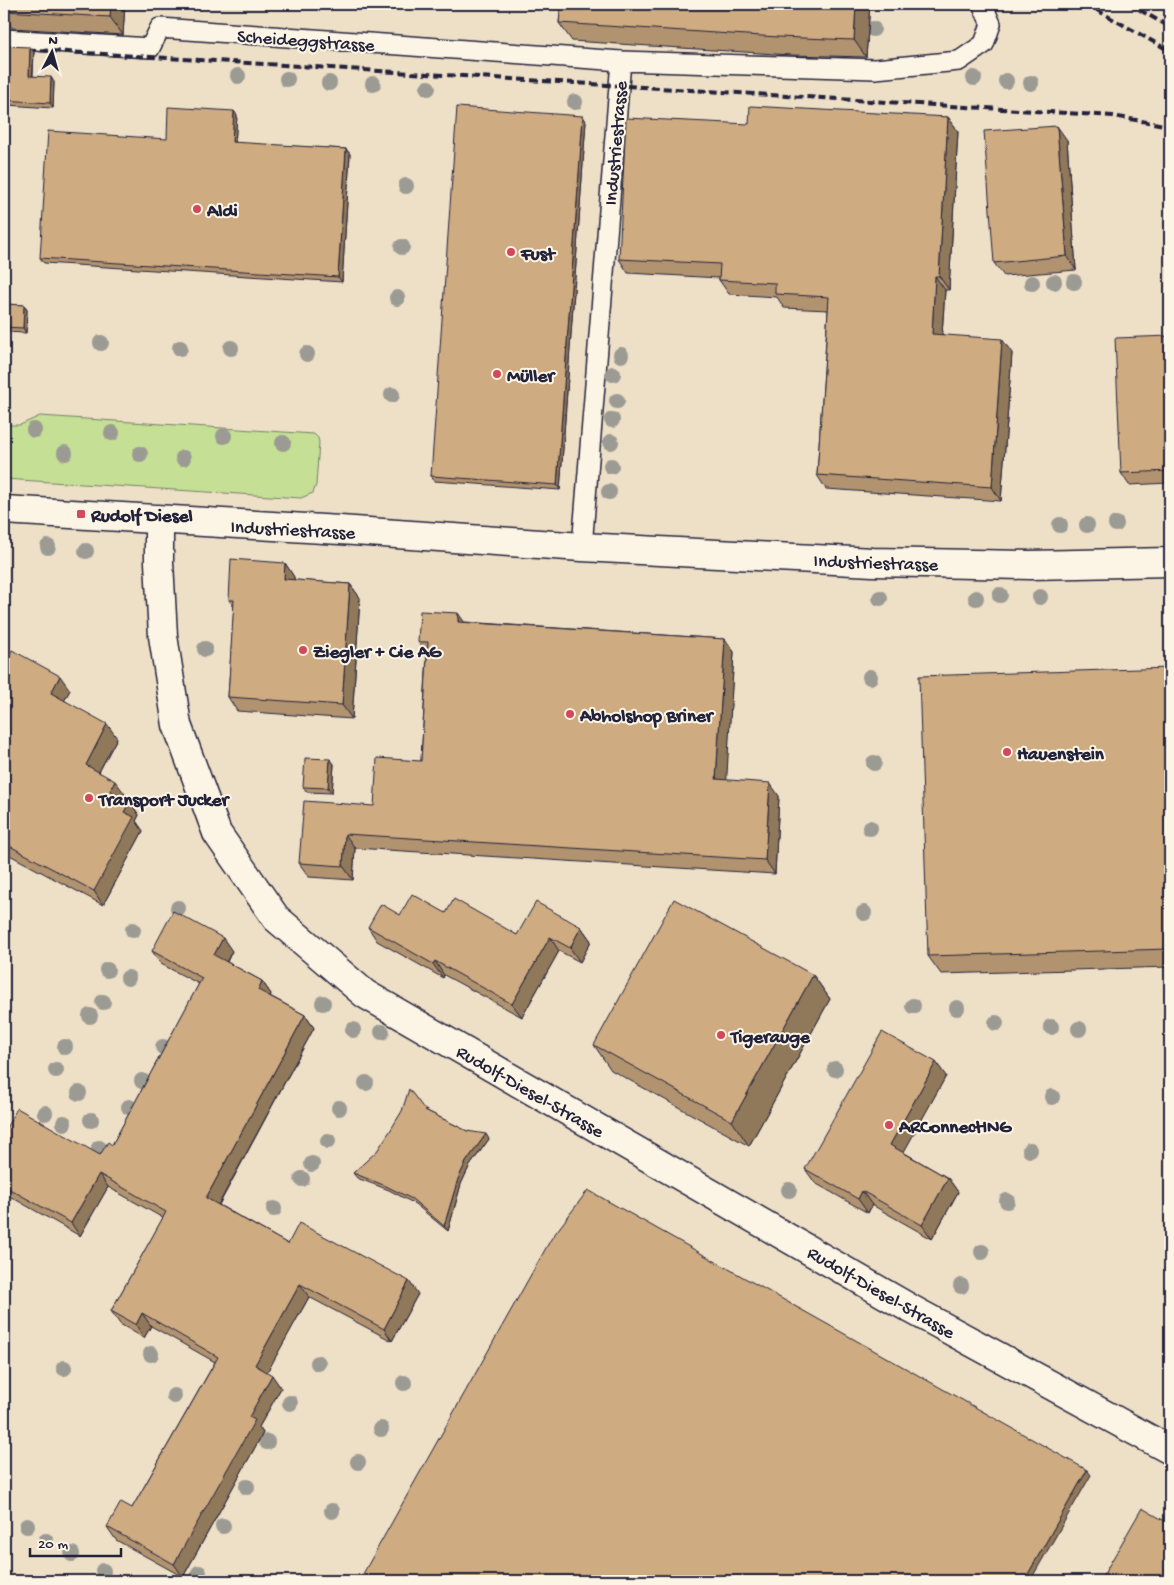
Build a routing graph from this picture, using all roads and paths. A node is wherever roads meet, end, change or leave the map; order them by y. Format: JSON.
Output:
{"nodes":[{"id":1,"x":982,"y":4,"type":"edge"},
{"id":2,"x":4,"y":39,"type":"edge"},
{"id":3,"x":620,"y":61,"type":"junction"},
{"id":4,"x":4,"y":510,"type":"edge"},
{"id":5,"x":159,"y":520,"type":"junction"},
{"id":6,"x":582,"y":547,"type":"junction"},
{"id":7,"x":1170,"y":562,"type":"edge"},
{"id":8,"x":1170,"y":1450,"type":"edge"}],
"edges":[{"from":1,"to":3,"type":"lane","name":"Industriestrasse"},
{"from":2,"to":3,"type":"lane","name":"Scheideggstrasse"},
{"from":3,"to":6,"type":"lane","name":"Industriestrasse"},
{"from":4,"to":5,"type":"street","name":"Industriestrasse"},
{"from":5,"to":6,"type":"street","name":"Industriestrasse"},
{"from":5,"to":8,"type":"street","name":"Rudolf-Diesel-Strasse"},
{"from":6,"to":7,"type":"street","name":"Industriestrasse"}]}
